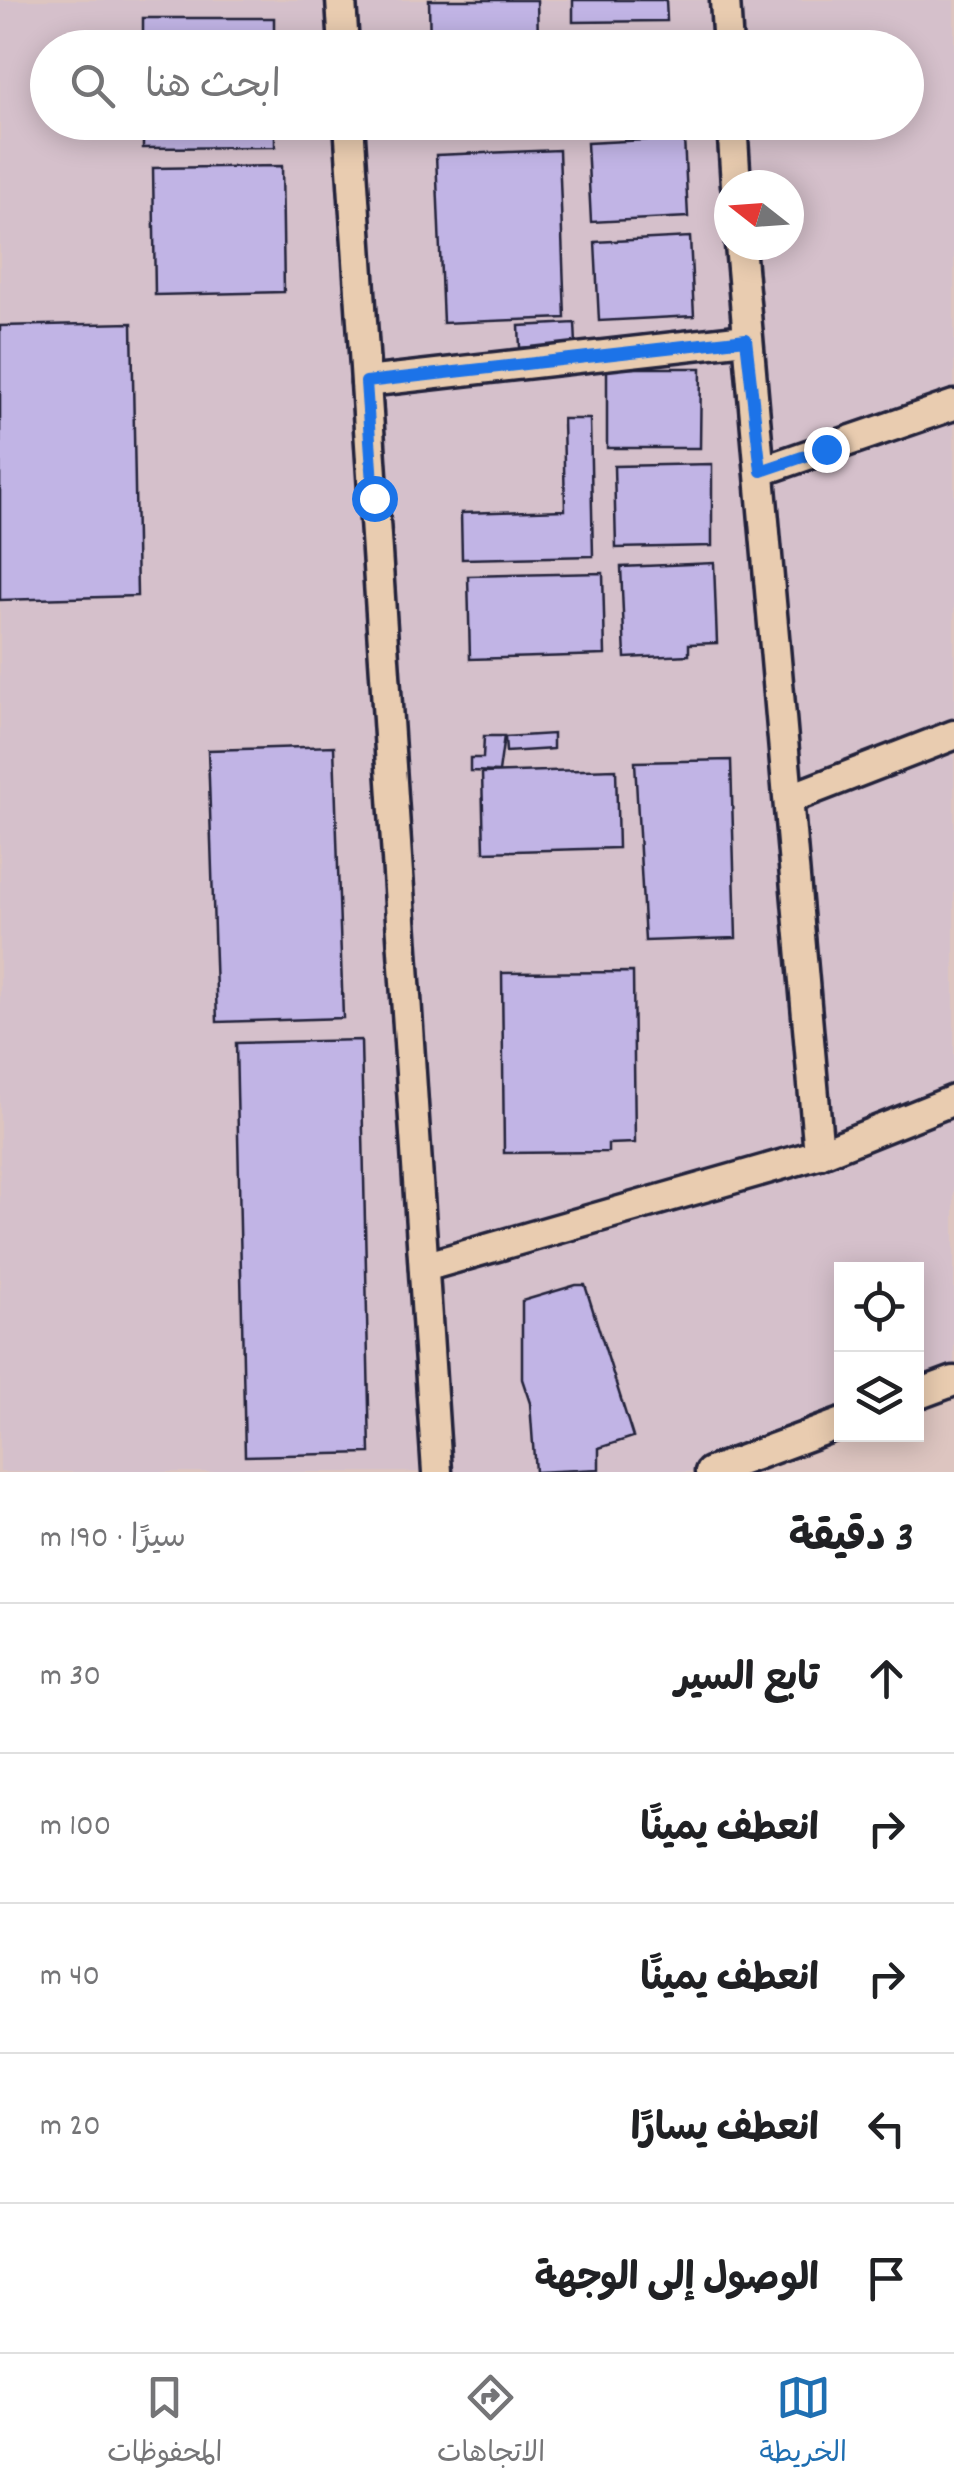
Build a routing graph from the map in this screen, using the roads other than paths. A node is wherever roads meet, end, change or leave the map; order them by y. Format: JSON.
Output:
{"nodes":[{"id":1,"x":341,"y":0,"type":"edge"},
{"id":2,"x":725,"y":0,"type":"edge"},
{"id":3,"x":343,"y":30,"type":"edge"},
{"id":4,"x":727,"y":30,"type":"edge"},
{"id":5,"x":350,"y":140,"type":"edge"},
{"id":6,"x":733,"y":140,"type":"edge"},
{"id":7,"x":735,"y":170,"type":"edge"},
{"id":8,"x":741,"y":260,"type":"edge"},
{"id":9,"x":746,"y":339,"type":"junction"},
{"id":10,"x":366,"y":382,"type":"junction"},
{"id":11,"x":954,"y":405,"type":"edge"},
{"id":12,"x":761,"y":471,"type":"junction"},
{"id":13,"x":954,"y":735,"type":"edge"},
{"id":14,"x":791,"y":798,"type":"junction"},
{"id":15,"x":954,"y":1100,"type":"edge"},
{"id":16,"x":819,"y":1154,"type":"junction"},
{"id":17,"x":424,"y":1267,"type":"junction"},
{"id":18,"x":954,"y":1382,"type":"edge"},
{"id":19,"x":924,"y":1392,"type":"edge"},
{"id":20,"x":834,"y":1426,"type":"edge"},
{"id":21,"x":437,"y":1472,"type":"edge"},
{"id":22,"x":710,"y":1472,"type":"edge"}],
"edges":[{"from":1,"to":3,"type":"street"},
{"from":2,"to":4,"type":"street"},
{"from":5,"to":10,"type":"street"},
{"from":6,"to":7,"type":"street"},
{"from":8,"to":9,"type":"street"},
{"from":9,"to":10,"type":"street"},
{"from":9,"to":12,"type":"street"},
{"from":10,"to":17,"type":"street"},
{"from":11,"to":12,"type":"street"},
{"from":12,"to":14,"type":"street"},
{"from":13,"to":14,"type":"street"},
{"from":14,"to":16,"type":"street"},
{"from":15,"to":16,"type":"street"},
{"from":16,"to":17,"type":"street"},
{"from":17,"to":21,"type":"street"},
{"from":18,"to":19,"type":"street"},
{"from":20,"to":22,"type":"street"}]}
